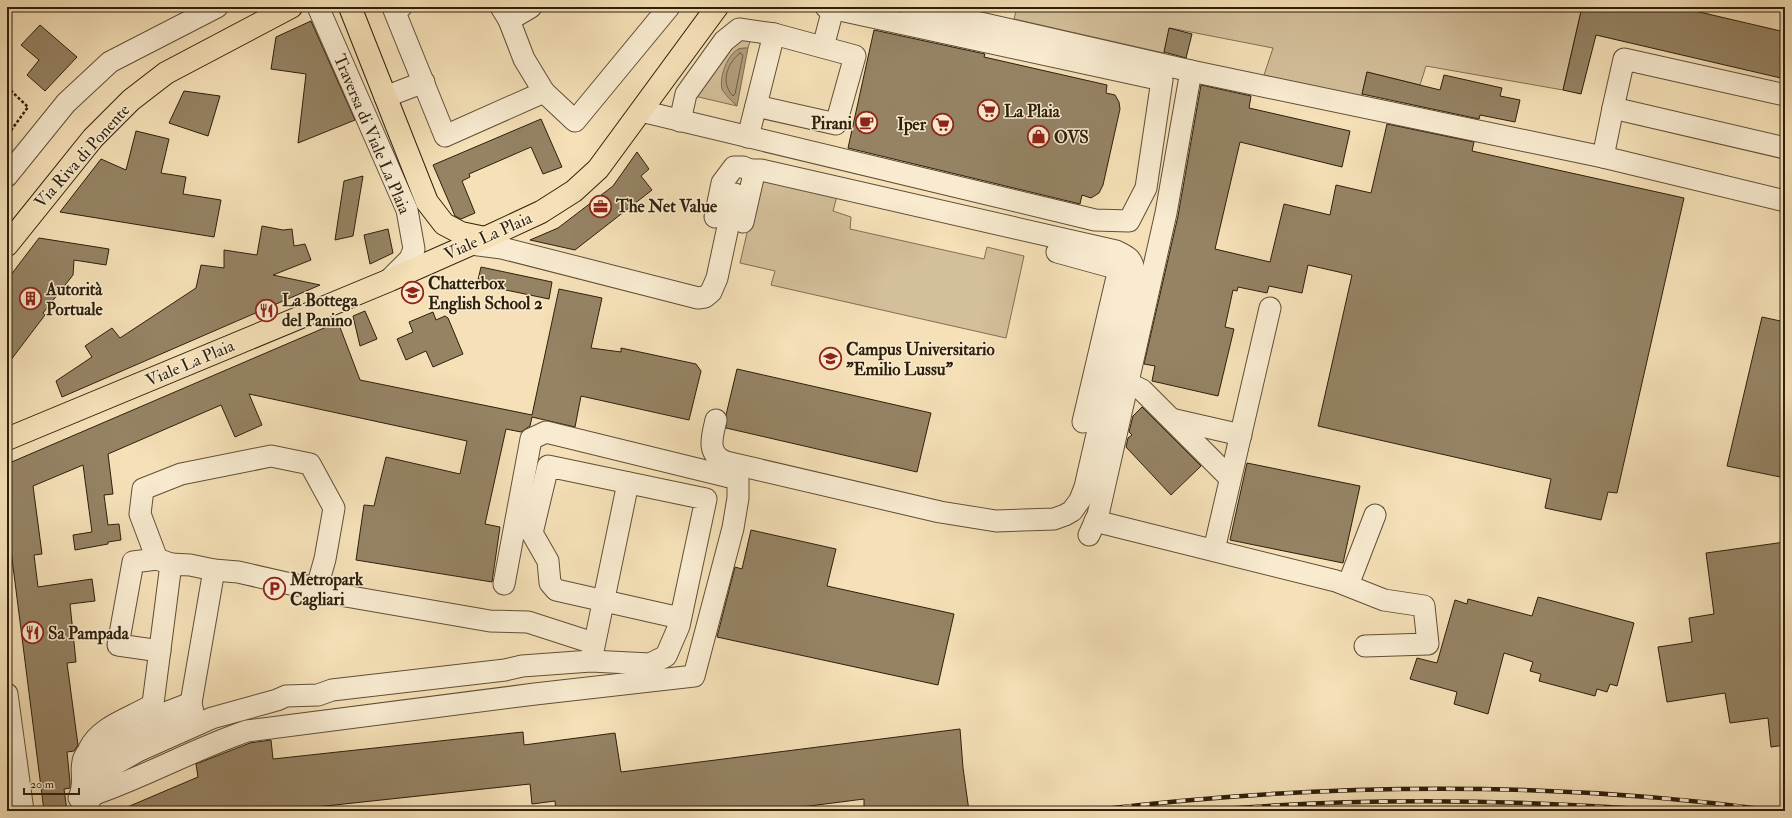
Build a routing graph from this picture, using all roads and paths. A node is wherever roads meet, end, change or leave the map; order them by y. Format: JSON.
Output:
{"nodes":[{"id":1,"x":217,"y":7,"type":"edge"},
{"id":2,"x":318,"y":7,"type":"edge"},
{"id":3,"x":350,"y":7,"type":"edge"},
{"id":4,"x":401,"y":7,"type":"edge"},
{"id":5,"x":531,"y":7,"type":"edge"},
{"id":6,"x":669,"y":7,"type":"edge"},
{"id":7,"x":717,"y":7,"type":"edge"},
{"id":8,"x":910,"y":7,"type":"edge"},
{"id":9,"x":287,"y":8,"type":"edge"},
{"id":10,"x":830,"y":8,"type":"edge"},
{"id":11,"x":505,"y":14,"type":"edge"},
{"id":12,"x":774,"y":34,"type":"junction"},
{"id":13,"x":823,"y":47,"type":"junction"},
{"id":14,"x":1191,"y":71,"type":"junction"},
{"id":15,"x":424,"y":82,"type":"junction"},
{"id":16,"x":7,"y":87,"type":"edge"},
{"id":17,"x":544,"y":92,"type":"junction"},
{"id":18,"x":1785,"y":95,"type":"edge"},
{"id":19,"x":386,"y":97,"type":"junction"},
{"id":20,"x":756,"y":106,"type":"junction"},
{"id":21,"x":1612,"y":108,"type":"junction"},
{"id":22,"x":641,"y":111,"type":"junction"},
{"id":23,"x":680,"y":120,"type":"junction"},
{"id":24,"x":7,"y":136,"type":"edge"},
{"id":25,"x":748,"y":137,"type":"junction"},
{"id":26,"x":1785,"y":148,"type":"edge"},
{"id":27,"x":1603,"y":157,"type":"junction"},
{"id":28,"x":750,"y":170,"type":"junction"},
{"id":29,"x":7,"y":176,"type":"edge"},
{"id":30,"x":735,"y":194,"type":"dead end"},
{"id":31,"x":1785,"y":201,"type":"edge"},
{"id":32,"x":509,"y":227,"type":"junction"},
{"id":33,"x":478,"y":241,"type":"junction"},
{"id":34,"x":7,"y":244,"type":"edge"},
{"id":35,"x":1056,"y":252,"type":"dead end"},
{"id":36,"x":555,"y":262,"type":"junction"},
{"id":37,"x":390,"y":280,"type":"junction"},
{"id":38,"x":701,"y":298,"type":"junction"},
{"id":39,"x":1270,"y":308,"type":"dead end"},
{"id":40,"x":1106,"y":357,"type":"junction"},
{"id":41,"x":1128,"y":383,"type":"junction"},
{"id":42,"x":1171,"y":419,"type":"junction"},
{"id":43,"x":716,"y":420,"type":"dead end"},
{"id":44,"x":1083,"y":422,"type":"dead end"},
{"id":45,"x":1240,"y":435,"type":"junction"},
{"id":46,"x":7,"y":439,"type":"edge"},
{"id":47,"x":1230,"y":478,"type":"junction"},
{"id":48,"x":628,"y":483,"type":"junction"},
{"id":49,"x":1375,"y":515,"type":"dead end"},
{"id":50,"x":1214,"y":550,"type":"junction"},
{"id":51,"x":164,"y":562,"type":"junction"},
{"id":52,"x":214,"y":570,"type":"junction"},
{"id":53,"x":504,"y":584,"type":"dead end"},
{"id":54,"x":1348,"y":585,"type":"junction"},
{"id":55,"x":317,"y":587,"type":"junction"},
{"id":56,"x":602,"y":601,"type":"junction"},
{"id":57,"x":680,"y":618,"type":"junction"},
{"id":58,"x":1365,"y":646,"type":"dead end"},
{"id":59,"x":160,"y":651,"type":"junction"},
{"id":60,"x":592,"y":652,"type":"junction"},
{"id":61,"x":7,"y":694,"type":"edge"},
{"id":62,"x":191,"y":703,"type":"junction"},
{"id":63,"x":152,"y":712,"type":"junction"},
{"id":64,"x":192,"y":727,"type":"junction"},
{"id":65,"x":88,"y":803,"type":"edge"},
{"id":66,"x":23,"y":811,"type":"edge"},
{"id":67,"x":73,"y":811,"type":"edge"}],
"edges":[{"from":1,"to":29,"type":"street"},
{"from":2,"to":37,"type":"street","name":"Traversa di Viale La Plaia"},
{"from":3,"to":19,"type":"main road","name":"Traversa di Viale La Plaia"},
{"from":4,"to":15,"type":"street"},
{"from":5,"to":11,"type":"street"},
{"from":6,"to":17,"type":"street"},
{"from":7,"to":22,"type":"main road","name":"Viale La Plaia"},
{"from":8,"to":14,"type":"street"},
{"from":9,"to":34,"type":"main road","name":"Via Riva di Ponente"},
{"from":10,"to":13,"type":"street"},
{"from":10,"to":25,"type":"street"},
{"from":11,"to":17,"type":"street"},
{"from":12,"to":13,"type":"street"},
{"from":12,"to":20,"type":"street"},
{"from":12,"to":23,"type":"street"},
{"from":13,"to":20,"type":"street"},
{"from":14,"to":27,"type":"street"},
{"from":14,"to":41,"type":"street"},
{"from":15,"to":17,"type":"street"},
{"from":15,"to":19,"type":"street"},
{"from":16,"to":24,"type":"path"},
{"from":18,"to":21,"type":"street"},
{"from":19,"to":33,"type":"main road","name":"Traversa di Viale La Plaia"},
{"from":20,"to":25,"type":"street"},
{"from":21,"to":26,"type":"street"},
{"from":21,"to":27,"type":"street"},
{"from":22,"to":23,"type":"street"},
{"from":22,"to":32,"type":"main road","name":"Viale La Plaia"},
{"from":23,"to":25,"type":"street"},
{"from":27,"to":31,"type":"street"},
{"from":28,"to":38,"type":"street"},
{"from":28,"to":38,"type":"street"},
{"from":28,"to":40,"type":"street"},
{"from":30,"to":38,"type":"street"},
{"from":32,"to":33,"type":"main road","name":"Viale La Plaia"},
{"from":32,"to":36,"type":"street"},
{"from":33,"to":36,"type":"street"},
{"from":33,"to":37,"type":"main road","name":"Viale La Plaia"},
{"from":35,"to":40,"type":"street"},
{"from":36,"to":38,"type":"street"},
{"from":37,"to":46,"type":"main road","name":"Viale La Plaia"},
{"from":39,"to":45,"type":"street"},
{"from":40,"to":43,"type":"street"},
{"from":40,"to":44,"type":"street"},
{"from":41,"to":42,"type":"street"},
{"from":41,"to":50,"type":"street"},
{"from":42,"to":45,"type":"street"},
{"from":42,"to":47,"type":"street"},
{"from":45,"to":47,"type":"street"},
{"from":47,"to":50,"type":"street"},
{"from":48,"to":56,"type":"street"},
{"from":48,"to":56,"type":"street"},
{"from":48,"to":57,"type":"street"},
{"from":49,"to":54,"type":"street"},
{"from":50,"to":54,"type":"street"},
{"from":51,"to":52,"type":"street"},
{"from":51,"to":55,"type":"street"},
{"from":51,"to":59,"type":"street"},
{"from":51,"to":59,"type":"street"},
{"from":52,"to":55,"type":"street"},
{"from":52,"to":62,"type":"street"},
{"from":53,"to":65,"type":"street"},
{"from":54,"to":58,"type":"street"},
{"from":55,"to":60,"type":"street"},
{"from":56,"to":57,"type":"street"},
{"from":56,"to":60,"type":"street"},
{"from":57,"to":60,"type":"street"},
{"from":59,"to":63,"type":"street"},
{"from":60,"to":64,"type":"street"},
{"from":61,"to":66,"type":"street"},
{"from":62,"to":63,"type":"street"},
{"from":62,"to":64,"type":"street"},
{"from":63,"to":67,"type":"street"},
{"from":64,"to":65,"type":"street"}]}
